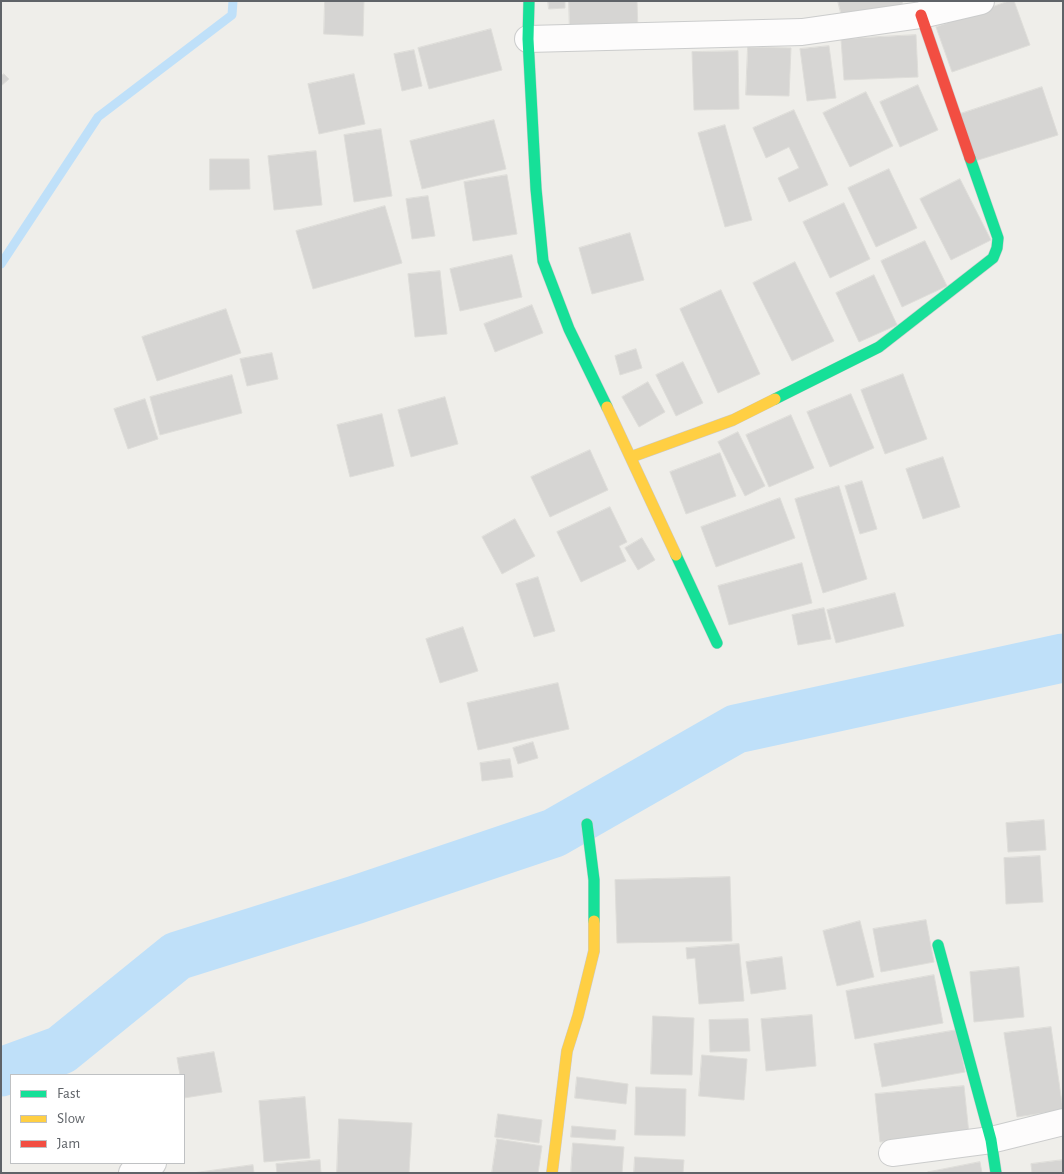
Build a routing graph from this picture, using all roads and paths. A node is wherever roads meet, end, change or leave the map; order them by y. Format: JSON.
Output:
{"nodes":[{"id":1,"x":529,"y":1,"type":"edge"},
{"id":2,"x":981,"y":1,"type":"edge"},
{"id":3,"x":921,"y":15,"type":"junction"},
{"id":4,"x":528,"y":39,"type":"junction"},
{"id":5,"x":631,"y":457,"type":"junction"},
{"id":6,"x":717,"y":643,"type":"dead end"},
{"id":7,"x":586,"y":824,"type":"dead end"},
{"id":8,"x":938,"y":945,"type":"dead end"},
{"id":9,"x":1063,"y":1122,"type":"edge"},
{"id":10,"x":991,"y":1140,"type":"junction"},
{"id":11,"x":892,"y":1153,"type":"dead end"},
{"id":12,"x":153,"y":1164,"type":"edge"},
{"id":13,"x":158,"y":1164,"type":"edge"},
{"id":14,"x":132,"y":1173,"type":"edge"},
{"id":15,"x":170,"y":1173,"type":"edge"},
{"id":16,"x":552,"y":1173,"type":"edge"},
{"id":17,"x":996,"y":1173,"type":"edge"}],
"edges":[{"from":1,"to":4,"type":"street"},
{"from":2,"to":3,"type":"street"},
{"from":3,"to":4,"type":"street"},
{"from":3,"to":5,"type":"street"},
{"from":4,"to":5,"type":"street"},
{"from":5,"to":6,"type":"street"},
{"from":7,"to":16,"type":"street"},
{"from":8,"to":10,"type":"street"},
{"from":9,"to":10,"type":"street"},
{"from":10,"to":11,"type":"street"},
{"from":10,"to":17,"type":"street"},
{"from":12,"to":14,"type":"street"},
{"from":13,"to":15,"type":"street"}]}
